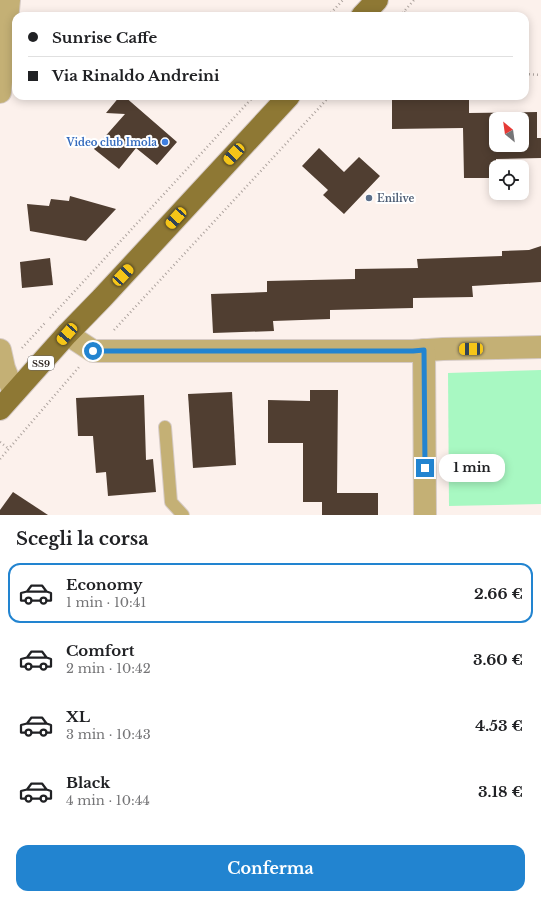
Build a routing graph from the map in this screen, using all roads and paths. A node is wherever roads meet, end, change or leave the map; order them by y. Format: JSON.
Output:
{"nodes":[{"id":1,"x":9,"y":0,"type":"edge"},
{"id":2,"x":343,"y":0,"type":"edge"},
{"id":3,"x":377,"y":0,"type":"edge"},
{"id":4,"x":414,"y":0,"type":"edge"},
{"id":5,"x":332,"y":12,"type":"edge"},
{"id":6,"x":366,"y":12,"type":"edge"},
{"id":7,"x":404,"y":12,"type":"edge"},
{"id":8,"x":529,"y":74,"type":"edge"},
{"id":9,"x":541,"y":74,"type":"edge"},
{"id":10,"x":0,"y":92,"type":"edge"},
{"id":11,"x":250,"y":100,"type":"edge"},
{"id":12,"x":285,"y":100,"type":"edge"},
{"id":13,"x":326,"y":100,"type":"edge"},
{"id":14,"x":67,"y":334,"type":"junction"},
{"id":15,"x":541,"y":347,"type":"edge"},
{"id":16,"x":424,"y":350,"type":"junction"},
{"id":17,"x":93,"y":351,"type":"junction"},
{"id":18,"x":2,"y":359,"type":"edge"},
{"id":19,"x":14,"y":393,"type":"junction"},
{"id":20,"x":0,"y":409,"type":"edge"},
{"id":21,"x":165,"y":427,"type":"dead end"},
{"id":22,"x":0,"y":442,"type":"edge"},
{"id":23,"x":9,"y":449,"type":"junction"},
{"id":24,"x":0,"y":460,"type":"edge"},
{"id":25,"x":182,"y":515,"type":"edge"},
{"id":26,"x":425,"y":515,"type":"edge"}],
"edges":[{"from":1,"to":10,"type":"street"},
{"from":2,"to":5,"type":"path"},
{"from":3,"to":6,"type":"main road"},
{"from":4,"to":7,"type":"path"},
{"from":8,"to":9,"type":"path"},
{"from":11,"to":18,"type":"path"},
{"from":12,"to":14,"type":"main road","number":"SS9"},
{"from":13,"to":17,"type":"path"},
{"from":14,"to":17,"type":"street"},
{"from":14,"to":19,"type":"main road","number":"SS9"},
{"from":15,"to":16,"type":"street"},
{"from":16,"to":17,"type":"street"},
{"from":16,"to":26,"type":"street"},
{"from":17,"to":23,"type":"path"},
{"from":18,"to":19,"type":"street"},
{"from":19,"to":20,"type":"main road","number":"SS9"},
{"from":21,"to":25,"type":"lane"},
{"from":22,"to":23,"type":"path"},
{"from":23,"to":24,"type":"path"}]}
